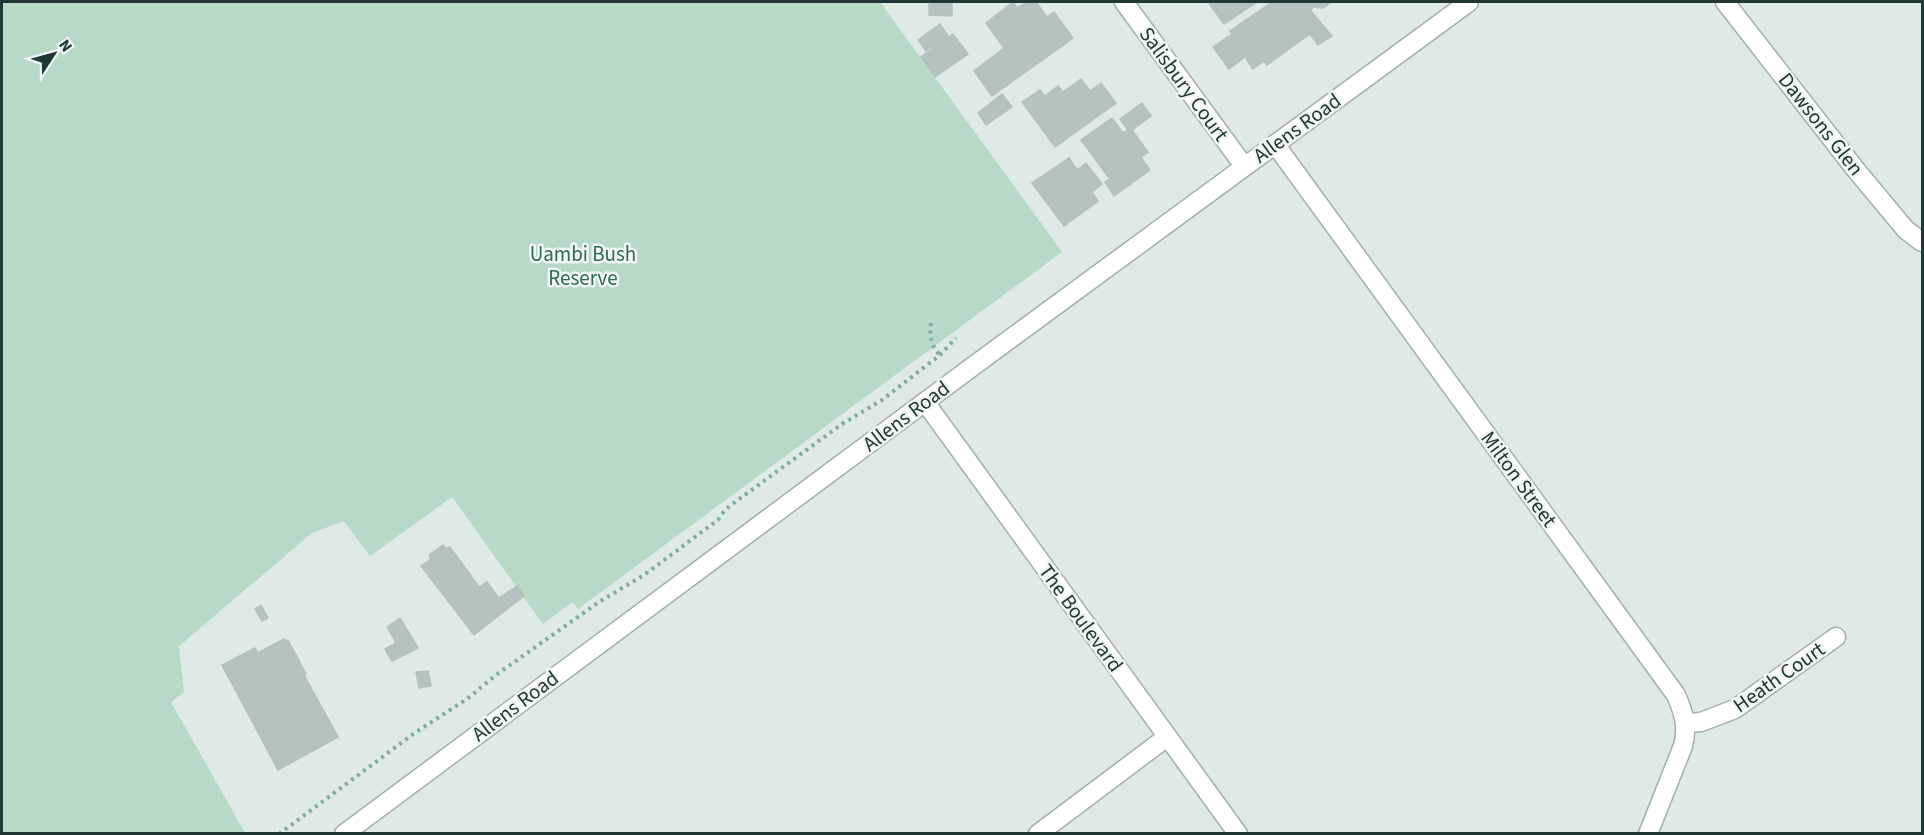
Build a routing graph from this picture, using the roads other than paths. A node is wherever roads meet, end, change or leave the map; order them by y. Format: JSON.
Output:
{"nodes":[{"id":1,"x":1124,"y":2,"type":"edge"},
{"id":2,"x":1469,"y":2,"type":"edge"},
{"id":3,"x":1725,"y":2,"type":"edge"},
{"id":4,"x":1275,"y":144,"type":"junction"},
{"id":5,"x":1244,"y":166,"type":"junction"},
{"id":6,"x":1923,"y":242,"type":"edge"},
{"id":7,"x":925,"y":402,"type":"junction"},
{"id":8,"x":1836,"y":637,"type":"dead end"},
{"id":9,"x":1686,"y":723,"type":"junction"},
{"id":10,"x":1167,"y":737,"type":"junction"},
{"id":11,"x":344,"y":834,"type":"edge"},
{"id":12,"x":1038,"y":834,"type":"edge"},
{"id":13,"x":1238,"y":834,"type":"edge"},
{"id":14,"x":1648,"y":834,"type":"edge"}],
"edges":[{"from":1,"to":5,"type":"street","name":"Salisbury Court"},
{"from":2,"to":4,"type":"street","name":"Allens Road"},
{"from":3,"to":6,"type":"street","name":"Dawsons Glen"},
{"from":4,"to":5,"type":"street","name":"Allens Road"},
{"from":4,"to":9,"type":"street","name":"Milton Street"},
{"from":5,"to":7,"type":"street","name":"Allens Road"},
{"from":7,"to":10,"type":"street","name":"The Boulevard"},
{"from":7,"to":11,"type":"street","name":"Allens Road"},
{"from":8,"to":9,"type":"street","name":"Heath Court"},
{"from":9,"to":14,"type":"street"},
{"from":10,"to":12,"type":"street"},
{"from":10,"to":13,"type":"street","name":"The Boulevard"}]}
